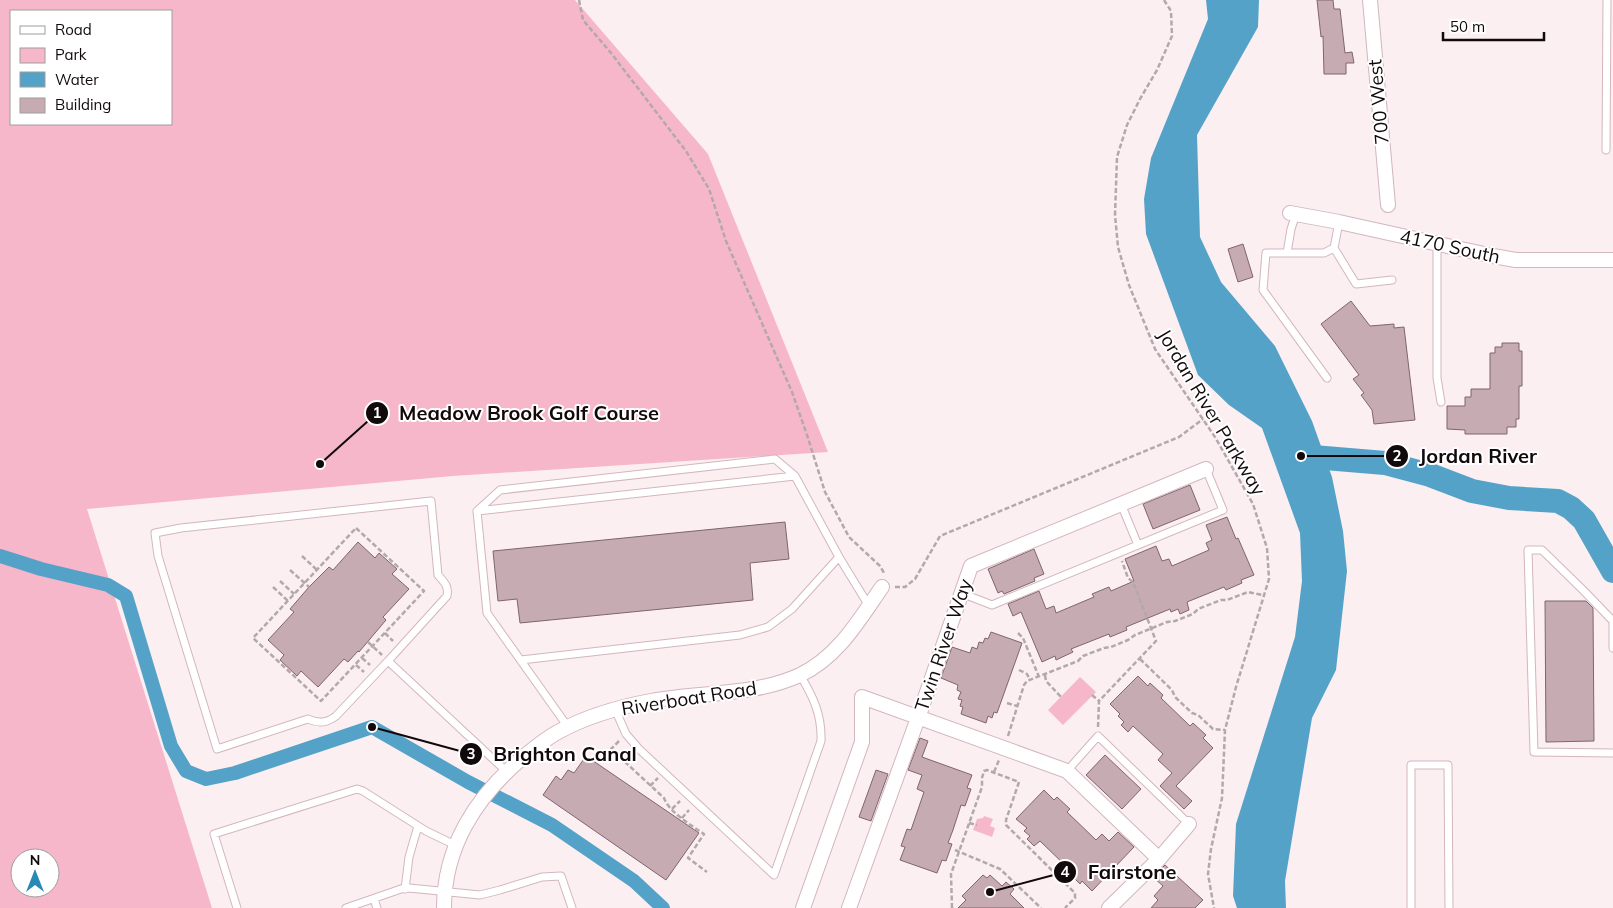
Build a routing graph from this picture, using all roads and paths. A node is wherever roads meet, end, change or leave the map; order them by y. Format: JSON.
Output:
{"nodes":[{"id":1,"x":579,"y":0,"type":"edge"},
{"id":2,"x":1164,"y":0,"type":"edge"},
{"id":3,"x":1370,"y":0,"type":"edge"},
{"id":4,"x":1607,"y":0,"type":"edge"},
{"id":5,"x":1606,"y":150,"type":"dead end"},
{"id":6,"x":1388,"y":205,"type":"dead end"},
{"id":7,"x":1293,"y":213,"type":"joint"},
{"id":8,"x":1339,"y":222,"type":"junction"},
{"id":9,"x":1437,"y":244,"type":"junction"},
{"id":10,"x":1334,"y":248,"type":"junction"},
{"id":11,"x":1287,"y":253,"type":"junction"},
{"id":12,"x":1613,"y":260,"type":"edge"},
{"id":13,"x":1392,"y":280,"type":"dead end"},
{"id":14,"x":1327,"y":378,"type":"dead end"},
{"id":15,"x":1441,"y":402,"type":"dead end"},
{"id":16,"x":1203,"y":419,"type":"junction"},
{"id":17,"x":1206,"y":469,"type":"joint"},
{"id":18,"x":795,"y":476,"type":"junction"},
{"id":19,"x":1122,"y":504,"type":"junction"},
{"id":20,"x":477,"y":511,"type":"junction"},
{"id":21,"x":1138,"y":545,"type":"junction"},
{"id":22,"x":1118,"y":553,"type":"junction"},
{"id":23,"x":302,"y":556,"type":"dead end"},
{"id":24,"x":838,"y":557,"type":"junction"},
{"id":25,"x":290,"y":570,"type":"dead end"},
{"id":26,"x":317,"y":570,"type":"junction"},
{"id":27,"x":280,"y":581,"type":"dead end"},
{"id":28,"x":304,"y":583,"type":"junction"},
{"id":29,"x":273,"y":587,"type":"dead end"},
{"id":30,"x":309,"y":587,"type":"dead end"},
{"id":31,"x":882,"y":588,"type":"junction"},
{"id":32,"x":961,"y":593,"type":"junction"},
{"id":33,"x":1232,"y":593,"type":"dead end"},
{"id":34,"x":294,"y":594,"type":"junction"},
{"id":35,"x":1263,"y":595,"type":"junction"},
{"id":36,"x":1234,"y":597,"type":"junction"},
{"id":37,"x":288,"y":601,"type":"junction"},
{"id":38,"x":869,"y":606,"type":"junction"},
{"id":39,"x":1185,"y":612,"type":"dead end"},
{"id":40,"x":1187,"y":616,"type":"junction"},
{"id":41,"x":1613,"y":621,"type":"edge"},
{"id":42,"x":1152,"y":628,"type":"junction"},
{"id":43,"x":1018,"y":634,"type":"dead end"},
{"id":44,"x":1116,"y":640,"type":"dead end"},
{"id":45,"x":368,"y":642,"type":"dead end"},
{"id":46,"x":1118,"y":644,"type":"junction"},
{"id":47,"x":372,"y":646,"type":"junction"},
{"id":48,"x":1613,"y":648,"type":"edge"},
{"id":49,"x":1140,"y":659,"type":"junction"},
{"id":50,"x":521,"y":660,"type":"junction"},
{"id":51,"x":388,"y":661,"type":"junction"},
{"id":52,"x":1019,"y":670,"type":"dead end"},
{"id":53,"x":1045,"y":674,"type":"junction"},
{"id":54,"x":800,"y":675,"type":"junction"},
{"id":55,"x":1039,"y":677,"type":"junction"},
{"id":56,"x":1030,"y":680,"type":"junction"},
{"id":57,"x":1092,"y":695,"type":"dead end"},
{"id":58,"x":1061,"y":697,"type":"dead end"},
{"id":59,"x":1099,"y":701,"type":"junction"},
{"id":60,"x":1007,"y":703,"type":"dead end"},
{"id":61,"x":1017,"y":706,"type":"junction"},
{"id":62,"x":616,"y":709,"type":"junction"},
{"id":63,"x":918,"y":718,"type":"junction"},
{"id":64,"x":568,"y":727,"type":"junction"},
{"id":65,"x":1225,"y":730,"type":"junction"},
{"id":66,"x":616,"y":735,"type":"dead end"},
{"id":67,"x":1098,"y":736,"type":"junction"},
{"id":68,"x":1004,"y":748,"type":"junction"},
{"id":69,"x":1613,"y":753,"type":"edge"},
{"id":70,"x":506,"y":771,"type":"junction"},
{"id":71,"x":1067,"y":771,"type":"junction"},
{"id":72,"x":994,"y":772,"type":"junction"},
{"id":73,"x":971,"y":802,"type":"dead end"},
{"id":74,"x":976,"y":804,"type":"junction"},
{"id":75,"x":969,"y":823,"type":"junction"},
{"id":76,"x":1190,"y":824,"type":"joint"},
{"id":77,"x":418,"y":826,"type":"junction"},
{"id":78,"x":977,"y":826,"type":"dead end"},
{"id":79,"x":456,"y":844,"type":"junction"},
{"id":80,"x":1030,"y":844,"type":"dead end"},
{"id":81,"x":1027,"y":847,"type":"junction"},
{"id":82,"x":955,"y":850,"type":"dead end"},
{"id":83,"x":958,"y":852,"type":"junction"},
{"id":84,"x":1158,"y":859,"type":"junction"},
{"id":85,"x":707,"y":872,"type":"dead end"},
{"id":86,"x":1067,"y":878,"type":"dead end"},
{"id":87,"x":1014,"y":882,"type":"junction"},
{"id":88,"x":1063,"y":882,"type":"junction"},
{"id":89,"x":1011,"y":885,"type":"dead end"},
{"id":90,"x":405,"y":889,"type":"junction"},
{"id":91,"x":444,"y":892,"type":"junction"},
{"id":92,"x":374,"y":899,"type":"junction"},
{"id":93,"x":854,"y":905,"type":"edge"},
{"id":94,"x":237,"y":908,"type":"edge"},
{"id":95,"x":346,"y":908,"type":"edge"},
{"id":96,"x":377,"y":908,"type":"edge"},
{"id":97,"x":444,"y":908,"type":"edge"},
{"id":98,"x":572,"y":908,"type":"edge"},
{"id":99,"x":803,"y":908,"type":"edge"},
{"id":100,"x":952,"y":908,"type":"edge"},
{"id":101,"x":1039,"y":908,"type":"edge"},
{"id":102,"x":1065,"y":908,"type":"edge"},
{"id":103,"x":1109,"y":908,"type":"edge"},
{"id":104,"x":1214,"y":908,"type":"edge"},
{"id":105,"x":1411,"y":908,"type":"edge"},
{"id":106,"x":1449,"y":908,"type":"edge"}],
"edges":[{"from":1,"to":31,"type":"path"},
{"from":2,"to":16,"type":"path","name":"Jordan River Parkway"},
{"from":3,"to":6,"type":"street","name":"700 West"},
{"from":4,"to":5,"type":"lane"},
{"from":7,"to":8,"type":"street","name":"4170 South"},
{"from":7,"to":11,"type":"lane"},
{"from":8,"to":9,"type":"street","name":"4170 South"},
{"from":8,"to":10,"type":"lane"},
{"from":9,"to":12,"type":"street","name":"4170 South"},
{"from":9,"to":15,"type":"lane"},
{"from":10,"to":11,"type":"lane"},
{"from":10,"to":13,"type":"lane"},
{"from":11,"to":14,"type":"lane"},
{"from":16,"to":31,"type":"path"},
{"from":16,"to":35,"type":"path","name":"Jordan River Parkway"},
{"from":17,"to":19,"type":"street","name":"Twin River Way"},
{"from":17,"to":21,"type":"lane"},
{"from":18,"to":20,"type":"lane"},
{"from":18,"to":20,"type":"lane"},
{"from":18,"to":24,"type":"lane"},
{"from":19,"to":21,"type":"lane"},
{"from":19,"to":32,"type":"street","name":"Twin River Way"},
{"from":20,"to":50,"type":"lane"},
{"from":21,"to":22,"type":"lane"},
{"from":22,"to":32,"type":"lane"},
{"from":22,"to":42,"type":"path"},
{"from":23,"to":26,"type":"path"},
{"from":24,"to":38,"type":"lane"},
{"from":24,"to":50,"type":"lane"},
{"from":25,"to":28,"type":"path"},
{"from":26,"to":28,"type":"path"},
{"from":26,"to":47,"type":"path"},
{"from":27,"to":34,"type":"path"},
{"from":28,"to":30,"type":"path"},
{"from":28,"to":34,"type":"path"},
{"from":29,"to":37,"type":"path"},
{"from":31,"to":38,"type":"street","name":"Riverboat Road"},
{"from":32,"to":63,"type":"street","name":"Twin River Way"},
{"from":33,"to":36,"type":"path"},
{"from":34,"to":37,"type":"path"},
{"from":35,"to":36,"type":"path"},
{"from":35,"to":65,"type":"path","name":"Jordan River Parkway"},
{"from":36,"to":40,"type":"path"},
{"from":37,"to":47,"type":"path"},
{"from":38,"to":54,"type":"street","name":"Riverboat Road"},
{"from":39,"to":40,"type":"path"},
{"from":40,"to":42,"type":"path"},
{"from":41,"to":48,"type":"lane"},
{"from":41,"to":69,"type":"lane"},
{"from":42,"to":46,"type":"path"},
{"from":42,"to":49,"type":"path"},
{"from":43,"to":55,"type":"path"},
{"from":44,"to":46,"type":"path"},
{"from":45,"to":47,"type":"path"},
{"from":46,"to":53,"type":"path"},
{"from":47,"to":51,"type":"path"},
{"from":49,"to":59,"type":"path"},
{"from":49,"to":65,"type":"path"},
{"from":50,"to":64,"type":"lane"},
{"from":51,"to":51,"type":"lane"},
{"from":51,"to":70,"type":"lane"},
{"from":52,"to":56,"type":"path"},
{"from":53,"to":55,"type":"path"},
{"from":53,"to":58,"type":"path"},
{"from":54,"to":62,"type":"street","name":"Riverboat Road"},
{"from":54,"to":62,"type":"lane"},
{"from":55,"to":56,"type":"path"},
{"from":56,"to":61,"type":"path"},
{"from":57,"to":59,"type":"path"},
{"from":59,"to":67,"type":"path"},
{"from":60,"to":61,"type":"path"},
{"from":61,"to":68,"type":"path"},
{"from":62,"to":64,"type":"street","name":"Riverboat Road"},
{"from":63,"to":68,"type":"street"},
{"from":63,"to":93,"type":"street","name":"Twin River Way"},
{"from":63,"to":99,"type":"street"},
{"from":64,"to":70,"type":"street","name":"Riverboat Road"},
{"from":65,"to":104,"type":"path","name":"Jordan River Parkway"},
{"from":66,"to":85,"type":"path"},
{"from":67,"to":71,"type":"lane"},
{"from":67,"to":76,"type":"lane"},
{"from":68,"to":71,"type":"street"},
{"from":68,"to":72,"type":"path"},
{"from":70,"to":79,"type":"street","name":"Riverboat Road"},
{"from":71,"to":84,"type":"street"},
{"from":72,"to":74,"type":"path"},
{"from":72,"to":81,"type":"path"},
{"from":73,"to":74,"type":"path"},
{"from":74,"to":75,"type":"path"},
{"from":75,"to":78,"type":"path"},
{"from":75,"to":83,"type":"path"},
{"from":76,"to":84,"type":"street"},
{"from":77,"to":79,"type":"lane"},
{"from":77,"to":90,"type":"lane"},
{"from":77,"to":94,"type":"lane"},
{"from":79,"to":91,"type":"street","name":"Riverboat Road"},
{"from":80,"to":81,"type":"path"},
{"from":81,"to":88,"type":"path"},
{"from":82,"to":83,"type":"path"},
{"from":83,"to":87,"type":"path"},
{"from":83,"to":100,"type":"path"},
{"from":84,"to":103,"type":"street"},
{"from":86,"to":88,"type":"path"},
{"from":87,"to":89,"type":"path"},
{"from":87,"to":101,"type":"path"},
{"from":88,"to":102,"type":"path"},
{"from":90,"to":91,"type":"lane"},
{"from":90,"to":92,"type":"lane"},
{"from":91,"to":97,"type":"street","name":"Riverboat Road"},
{"from":91,"to":98,"type":"lane"},
{"from":92,"to":95,"type":"lane"},
{"from":92,"to":96,"type":"lane"},
{"from":105,"to":106,"type":"lane"}]}
